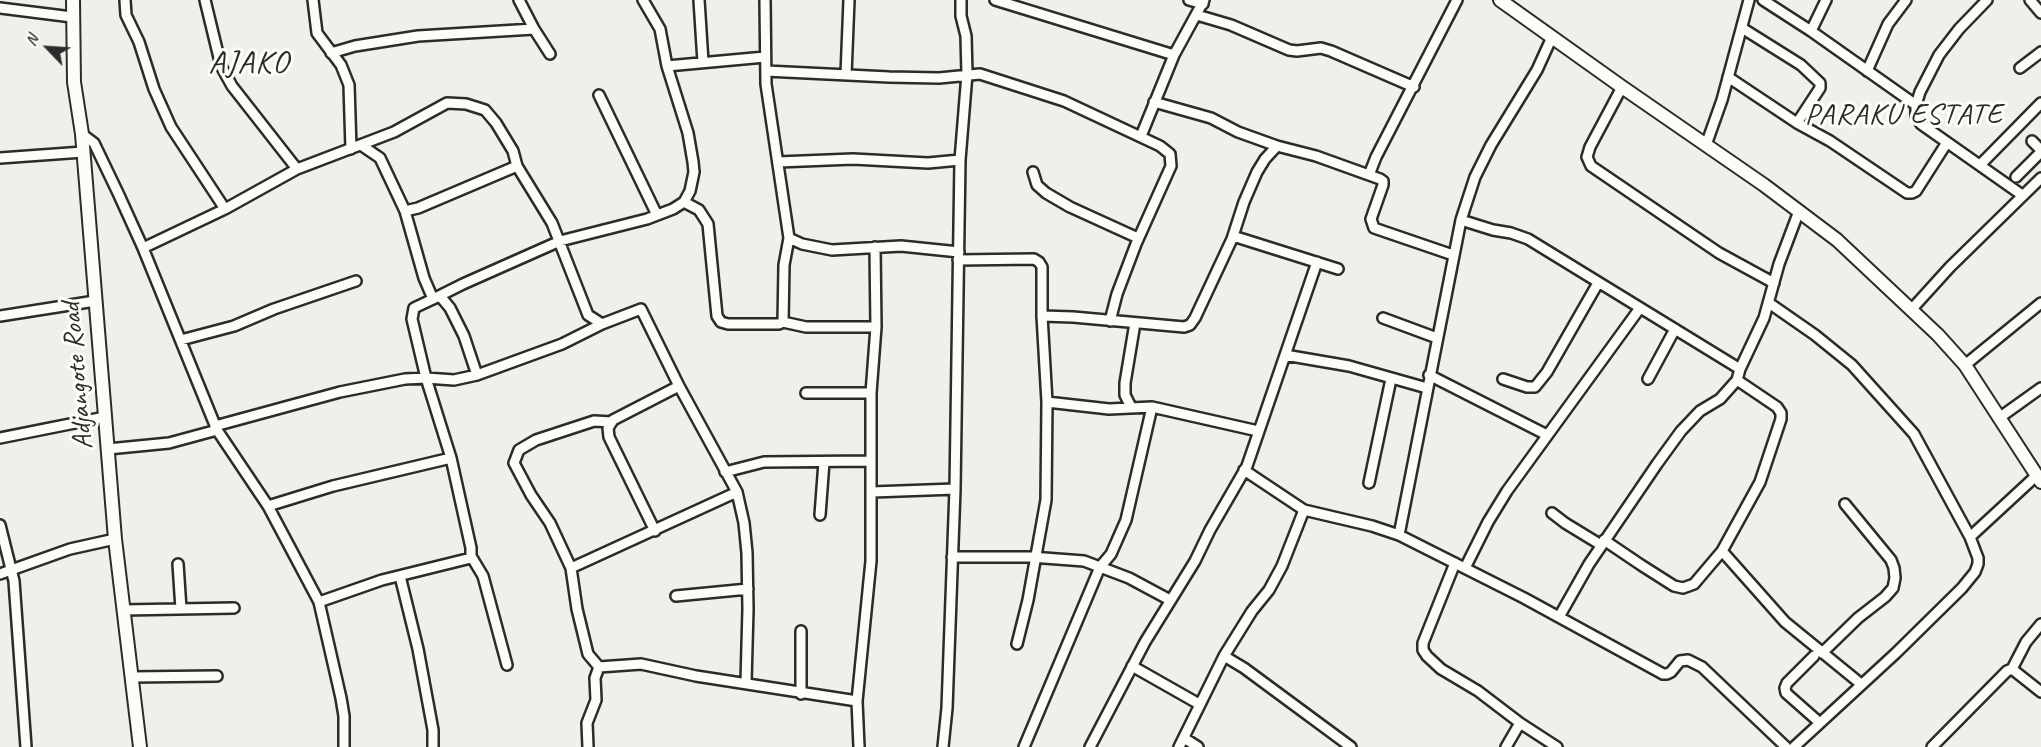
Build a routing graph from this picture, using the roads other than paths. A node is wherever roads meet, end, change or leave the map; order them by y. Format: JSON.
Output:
{"nodes":[{"id":1,"x":73,"y":0,"type":"edge"},
{"id":2,"x":125,"y":0,"type":"edge"},
{"id":3,"x":205,"y":0,"type":"edge"},
{"id":4,"x":313,"y":0,"type":"edge"},
{"id":5,"x":519,"y":0,"type":"edge"},
{"id":6,"x":643,"y":0,"type":"edge"},
{"id":7,"x":699,"y":0,"type":"edge"},
{"id":8,"x":765,"y":0,"type":"edge"},
{"id":9,"x":849,"y":0,"type":"edge"},
{"id":10,"x":961,"y":0,"type":"edge"},
{"id":11,"x":995,"y":0,"type":"edge"},
{"id":12,"x":1189,"y":0,"type":"edge"},
{"id":13,"x":1457,"y":0,"type":"edge"},
{"id":14,"x":1500,"y":0,"type":"edge"},
{"id":15,"x":1749,"y":0,"type":"edge"},
{"id":16,"x":1763,"y":0,"type":"edge"},
{"id":17,"x":1826,"y":0,"type":"edge"},
{"id":18,"x":1906,"y":0,"type":"edge"},
{"id":19,"x":1987,"y":0,"type":"edge"},
{"id":20,"x":2030,"y":0,"type":"edge"},
{"id":21,"x":1204,"y":2,"type":"edge"},
{"id":22,"x":0,"y":8,"type":"edge"},
{"id":23,"x":2041,"y":13,"type":"edge"},
{"id":24,"x":1197,"y":15,"type":"junction"},
{"id":25,"x":72,"y":17,"type":"junction"},
{"id":26,"x":1742,"y":28,"type":"junction"},
{"id":27,"x":534,"y":29,"type":"junction"},
{"id":28,"x":1811,"y":31,"type":"junction"},
{"id":29,"x":1552,"y":37,"type":"junction"},
{"id":30,"x":2041,"y":52,"type":"edge"},
{"id":31,"x":331,"y":53,"type":"junction"},
{"id":32,"x":550,"y":54,"type":"dead end"},
{"id":33,"x":1174,"y":55,"type":"junction"},
{"id":34,"x":765,"y":57,"type":"junction"},
{"id":35,"x":703,"y":62,"type":"junction"},
{"id":36,"x":667,"y":66,"type":"junction"},
{"id":37,"x":2020,"y":68,"type":"dead end"},
{"id":38,"x":766,"y":71,"type":"junction"},
{"id":39,"x":1867,"y":71,"type":"junction"},
{"id":40,"x":967,"y":74,"type":"junction"},
{"id":41,"x":846,"y":75,"type":"junction"},
{"id":42,"x":1728,"y":78,"type":"junction"},
{"id":43,"x":1414,"y":87,"type":"junction"},
{"id":44,"x":1622,"y":87,"type":"junction"},
{"id":45,"x":599,"y":95,"type":"dead end"},
{"id":46,"x":1154,"y":102,"type":"junction"},
{"id":47,"x":2041,"y":103,"type":"edge"},
{"id":48,"x":1916,"y":105,"type":"junction"},
{"id":49,"x":1797,"y":123,"type":"junction"},
{"id":50,"x":82,"y":134,"type":"junction"},
{"id":51,"x":1141,"y":136,"type":"junction"},
{"id":52,"x":2032,"y":141,"type":"dead end"},
{"id":53,"x":1946,"y":144,"type":"junction"},
{"id":54,"x":1706,"y":145,"type":"junction"},
{"id":55,"x":1277,"y":146,"type":"junction"},
{"id":56,"x":356,"y":147,"type":"junction"},
{"id":57,"x":2041,"y":151,"type":"edge"},
{"id":58,"x":83,"y":152,"type":"junction"},
{"id":59,"x":0,"y":158,"type":"edge"},
{"id":60,"x":960,"y":160,"type":"junction"},
{"id":61,"x":778,"y":162,"type":"junction"},
{"id":62,"x":1980,"y":165,"type":"junction"},
{"id":63,"x":517,"y":166,"type":"junction"},
{"id":64,"x":297,"y":169,"type":"junction"},
{"id":65,"x":1033,"y":172,"type":"dead end"},
{"id":66,"x":1369,"y":175,"type":"junction"},
{"id":67,"x":2016,"y":177,"type":"dead end"},
{"id":68,"x":2041,"y":178,"type":"edge"},
{"id":69,"x":2022,"y":195,"type":"junction"},
{"id":70,"x":684,"y":202,"type":"junction"},
{"id":71,"x":225,"y":209,"type":"junction"},
{"id":72,"x":405,"y":211,"type":"junction"},
{"id":73,"x":1799,"y":211,"type":"junction"},
{"id":74,"x":657,"y":215,"type":"junction"},
{"id":75,"x":1461,"y":220,"type":"junction"},
{"id":76,"x":1233,"y":236,"type":"junction"},
{"id":77,"x":789,"y":238,"type":"junction"},
{"id":78,"x":1138,"y":238,"type":"junction"},
{"id":79,"x":560,"y":242,"type":"junction"},
{"id":80,"x":875,"y":247,"type":"junction"},
{"id":81,"x":143,"y":248,"type":"junction"},
{"id":82,"x":1453,"y":255,"type":"junction"},
{"id":83,"x":959,"y":256,"type":"junction"},
{"id":84,"x":1317,"y":262,"type":"junction"},
{"id":85,"x":1338,"y":268,"type":"dead end"},
{"id":86,"x":356,"y":281,"type":"dead end"},
{"id":87,"x":1598,"y":283,"type":"junction"},
{"id":88,"x":1774,"y":283,"type":"junction"},
{"id":89,"x":436,"y":297,"type":"junction"},
{"id":90,"x":95,"y":301,"type":"junction"},
{"id":91,"x":1769,"y":303,"type":"junction"},
{"id":92,"x":2041,"y":303,"type":"edge"},
{"id":93,"x":1640,"y":308,"type":"junction"},
{"id":94,"x":1911,"y":310,"type":"junction"},
{"id":95,"x":0,"y":316,"type":"edge"},
{"id":96,"x":1042,"y":316,"type":"junction"},
{"id":97,"x":1383,"y":318,"type":"dead end"},
{"id":98,"x":1110,"y":321,"type":"junction"},
{"id":99,"x":783,"y":322,"type":"junction"},
{"id":100,"x":1135,"y":323,"type":"junction"},
{"id":101,"x":603,"y":324,"type":"junction"},
{"id":102,"x":876,"y":327,"type":"junction"},
{"id":103,"x":1675,"y":330,"type":"junction"},
{"id":104,"x":1437,"y":338,"type":"junction"},
{"id":105,"x":181,"y":340,"type":"junction"},
{"id":106,"x":1285,"y":355,"type":"junction"},
{"id":107,"x":1965,"y":365,"type":"junction"},
{"id":108,"x":1740,"y":369,"type":"junction"},
{"id":109,"x":477,"y":375,"type":"junction"},
{"id":110,"x":1429,"y":375,"type":"junction"},
{"id":111,"x":426,"y":378,"type":"junction"},
{"id":112,"x":1391,"y":379,"type":"junction"},
{"id":113,"x":1503,"y":379,"type":"dead end"},
{"id":114,"x":1648,"y":380,"type":"dead end"},
{"id":115,"x":1737,"y":380,"type":"junction"},
{"id":116,"x":679,"y":386,"type":"junction"},
{"id":117,"x":1427,"y":388,"type":"junction"},
{"id":118,"x":2041,"y":388,"type":"edge"},
{"id":119,"x":806,"y":393,"type":"dead end"},
{"id":120,"x":871,"y":393,"type":"junction"},
{"id":121,"x":1047,"y":402,"type":"junction"},
{"id":122,"x":1131,"y":407,"type":"junction"},
{"id":123,"x":1152,"y":407,"type":"junction"},
{"id":124,"x":105,"y":417,"type":"junction"},
{"id":125,"x":1999,"y":418,"type":"junction"},
{"id":126,"x":612,"y":422,"type":"junction"},
{"id":127,"x":216,"y":428,"type":"junction"},
{"id":128,"x":1258,"y":431,"type":"junction"},
{"id":129,"x":1547,"y":435,"type":"junction"},
{"id":130,"x":0,"y":438,"type":"edge"},
{"id":131,"x":108,"y":449,"type":"junction"},
{"id":132,"x":450,"y":458,"type":"junction"},
{"id":133,"x":872,"y":461,"type":"junction"},
{"id":134,"x":824,"y":462,"type":"junction"},
{"id":135,"x":1244,"y":470,"type":"junction"},
{"id":136,"x":725,"y":472,"type":"junction"},
{"id":137,"x":2039,"y":479,"type":"edge"},
{"id":138,"x":1369,"y":483,"type":"dead end"},
{"id":139,"x":955,"y":489,"type":"junction"},
{"id":140,"x":737,"y":492,"type":"junction"},
{"id":141,"x":872,"y":492,"type":"junction"},
{"id":142,"x":1845,"y":504,"type":"dead end"},
{"id":143,"x":268,"y":506,"type":"junction"},
{"id":144,"x":1304,"y":510,"type":"junction"},
{"id":145,"x":1552,"y":513,"type":"dead end"},
{"id":146,"x":820,"y":515,"type":"dead end"},
{"id":147,"x":0,"y":525,"type":"edge"},
{"id":148,"x":655,"y":531,"type":"junction"},
{"id":149,"x":1399,"y":535,"type":"junction"},
{"id":150,"x":1970,"y":537,"type":"junction"},
{"id":151,"x":115,"y":539,"type":"junction"},
{"id":152,"x":1603,"y":543,"type":"junction"},
{"id":153,"x":1722,"y":551,"type":"junction"},
{"id":154,"x":471,"y":556,"type":"junction"},
{"id":155,"x":952,"y":557,"type":"junction"},
{"id":156,"x":1035,"y":557,"type":"junction"},
{"id":157,"x":1455,"y":563,"type":"junction"},
{"id":158,"x":178,"y":564,"type":"dead end"},
{"id":159,"x":1100,"y":567,"type":"junction"},
{"id":160,"x":571,"y":568,"type":"junction"},
{"id":161,"x":1465,"y":568,"type":"junction"},
{"id":162,"x":12,"y":570,"type":"junction"},
{"id":163,"x":0,"y":574,"type":"edge"},
{"id":164,"x":400,"y":576,"type":"junction"},
{"id":165,"x":748,"y":589,"type":"junction"},
{"id":166,"x":676,"y":596,"type":"dead end"},
{"id":167,"x":1170,"y":600,"type":"junction"},
{"id":168,"x":319,"y":602,"type":"junction"},
{"id":169,"x":234,"y":608,"type":"dead end"},
{"id":170,"x":182,"y":609,"type":"junction"},
{"id":171,"x":123,"y":610,"type":"junction"},
{"id":172,"x":1559,"y":617,"type":"junction"},
{"id":173,"x":2041,"y":624,"type":"edge"},
{"id":174,"x":801,"y":631,"type":"dead end"},
{"id":175,"x":1017,"y":644,"type":"dead end"},
{"id":176,"x":1818,"y":655,"type":"junction"},
{"id":177,"x":1224,"y":656,"type":"junction"},
{"id":178,"x":507,"y":665,"type":"dead end"},
{"id":179,"x":1132,"y":666,"type":"junction"},
{"id":180,"x":599,"y":667,"type":"junction"},
{"id":181,"x":2012,"y":669,"type":"junction"},
{"id":182,"x":217,"y":676,"type":"dead end"},
{"id":183,"x":132,"y":677,"type":"junction"},
{"id":184,"x":746,"y":682,"type":"junction"},
{"id":185,"x":1861,"y":684,"type":"junction"},
{"id":186,"x":2041,"y":692,"type":"edge"},
{"id":187,"x":801,"y":694,"type":"junction"},
{"id":188,"x":857,"y":701,"type":"junction"},
{"id":189,"x":1199,"y":704,"type":"junction"},
{"id":190,"x":1520,"y":723,"type":"junction"},
{"id":191,"x":1820,"y":723,"type":"junction"},
{"id":192,"x":1184,"y":738,"type":"junction"},
{"id":193,"x":26,"y":747,"type":"edge"},
{"id":194,"x":140,"y":747,"type":"edge"},
{"id":195,"x":344,"y":747,"type":"edge"},
{"id":196,"x":434,"y":747,"type":"edge"},
{"id":197,"x":588,"y":747,"type":"edge"},
{"id":198,"x":859,"y":747,"type":"edge"},
{"id":199,"x":943,"y":747,"type":"edge"},
{"id":200,"x":1024,"y":747,"type":"edge"},
{"id":201,"x":1090,"y":747,"type":"edge"},
{"id":202,"x":1179,"y":747,"type":"edge"},
{"id":203,"x":1198,"y":747,"type":"edge"},
{"id":204,"x":1351,"y":747,"type":"edge"},
{"id":205,"x":1506,"y":747,"type":"edge"},
{"id":206,"x":1557,"y":747,"type":"edge"},
{"id":207,"x":1786,"y":747,"type":"edge"},
{"id":208,"x":1794,"y":747,"type":"edge"},
{"id":209,"x":1932,"y":747,"type":"edge"}],
"edges":[{"from":1,"to":25,"type":"street","name":"Adjangote Road"},
{"from":2,"to":71,"type":"street"},
{"from":3,"to":64,"type":"street"},
{"from":4,"to":31,"type":"street"},
{"from":5,"to":27,"type":"street"},
{"from":6,"to":36,"type":"street"},
{"from":7,"to":35,"type":"street"},
{"from":8,"to":34,"type":"street"},
{"from":9,"to":41,"type":"street"},
{"from":10,"to":40,"type":"street"},
{"from":11,"to":33,"type":"street"},
{"from":12,"to":21,"type":"street"},
{"from":13,"to":43,"type":"street"},
{"from":14,"to":29,"type":"street"},
{"from":15,"to":26,"type":"street"},
{"from":16,"to":28,"type":"street"},
{"from":17,"to":28,"type":"street"},
{"from":18,"to":39,"type":"street"},
{"from":19,"to":48,"type":"street"},
{"from":20,"to":23,"type":"street"},
{"from":21,"to":24,"type":"street"},
{"from":22,"to":25,"type":"street"},
{"from":24,"to":33,"type":"street"},
{"from":24,"to":43,"type":"street"},
{"from":25,"to":50,"type":"street","name":"Adjangote Road"},
{"from":26,"to":42,"type":"street"},
{"from":26,"to":49,"type":"street"},
{"from":27,"to":31,"type":"street"},
{"from":27,"to":32,"type":"street"},
{"from":28,"to":39,"type":"street"},
{"from":29,"to":44,"type":"street"},
{"from":29,"to":75,"type":"street"},
{"from":30,"to":37,"type":"street"},
{"from":31,"to":56,"type":"street"},
{"from":33,"to":46,"type":"street"},
{"from":34,"to":35,"type":"street"},
{"from":34,"to":38,"type":"street"},
{"from":35,"to":36,"type":"street"},
{"from":36,"to":70,"type":"street"},
{"from":38,"to":41,"type":"street"},
{"from":38,"to":61,"type":"street"},
{"from":39,"to":48,"type":"street"},
{"from":40,"to":41,"type":"street"},
{"from":40,"to":51,"type":"street"},
{"from":40,"to":60,"type":"street"},
{"from":42,"to":49,"type":"street"},
{"from":42,"to":54,"type":"street"},
{"from":43,"to":66,"type":"street"},
{"from":44,"to":54,"type":"street"},
{"from":44,"to":88,"type":"street"},
{"from":45,"to":74,"type":"street"},
{"from":46,"to":51,"type":"street"},
{"from":46,"to":55,"type":"street"},
{"from":47,"to":62,"type":"street"},
{"from":48,"to":53,"type":"street"},
{"from":49,"to":53,"type":"street"},
{"from":50,"to":58,"type":"street","name":"Adjangote Road"},
{"from":50,"to":81,"type":"street"},
{"from":51,"to":78,"type":"street"},
{"from":52,"to":57,"type":"street"},
{"from":53,"to":62,"type":"street"},
{"from":54,"to":73,"type":"street"},
{"from":55,"to":66,"type":"street"},
{"from":55,"to":76,"type":"street"},
{"from":56,"to":63,"type":"street"},
{"from":56,"to":64,"type":"street"},
{"from":56,"to":72,"type":"street"},
{"from":57,"to":67,"type":"street"},
{"from":58,"to":59,"type":"street"},
{"from":58,"to":90,"type":"street","name":"Adjangote Road"},
{"from":60,"to":61,"type":"street"},
{"from":60,"to":83,"type":"street"},
{"from":61,"to":77,"type":"street"},
{"from":62,"to":69,"type":"street"},
{"from":63,"to":72,"type":"street"},
{"from":63,"to":79,"type":"street"},
{"from":64,"to":71,"type":"street"},
{"from":65,"to":78,"type":"street"},
{"from":66,"to":82,"type":"street"},
{"from":68,"to":69,"type":"street"},
{"from":69,"to":94,"type":"street"},
{"from":70,"to":74,"type":"street"},
{"from":70,"to":99,"type":"street"},
{"from":71,"to":81,"type":"street"},
{"from":72,"to":89,"type":"street"},
{"from":73,"to":88,"type":"street"},
{"from":73,"to":94,"type":"street"},
{"from":74,"to":79,"type":"street"},
{"from":75,"to":82,"type":"street"},
{"from":75,"to":87,"type":"street"},
{"from":76,"to":84,"type":"street"},
{"from":76,"to":100,"type":"street"},
{"from":77,"to":80,"type":"street"},
{"from":77,"to":99,"type":"street"},
{"from":78,"to":98,"type":"street"},
{"from":79,"to":89,"type":"street"},
{"from":79,"to":101,"type":"street"},
{"from":80,"to":83,"type":"street"},
{"from":80,"to":102,"type":"street"},
{"from":81,"to":105,"type":"street"},
{"from":82,"to":104,"type":"street"},
{"from":83,"to":96,"type":"street"},
{"from":83,"to":139,"type":"street"},
{"from":84,"to":85,"type":"street"},
{"from":84,"to":106,"type":"street"},
{"from":86,"to":105,"type":"street"},
{"from":87,"to":93,"type":"street"},
{"from":87,"to":113,"type":"street"},
{"from":88,"to":91,"type":"street"},
{"from":89,"to":109,"type":"street"},
{"from":89,"to":111,"type":"street"},
{"from":90,"to":95,"type":"street"},
{"from":90,"to":124,"type":"street","name":"Adjangote Road"},
{"from":91,"to":108,"type":"street"},
{"from":91,"to":150,"type":"street"},
{"from":92,"to":107,"type":"street"},
{"from":93,"to":103,"type":"street"},
{"from":93,"to":129,"type":"street"},
{"from":94,"to":107,"type":"street"},
{"from":96,"to":98,"type":"street"},
{"from":96,"to":121,"type":"street"},
{"from":97,"to":104,"type":"street"},
{"from":98,"to":100,"type":"street"},
{"from":99,"to":102,"type":"street"},
{"from":100,"to":122,"type":"street"},
{"from":101,"to":109,"type":"street"},
{"from":101,"to":116,"type":"street"},
{"from":102,"to":120,"type":"street"},
{"from":103,"to":108,"type":"street"},
{"from":103,"to":114,"type":"street"},
{"from":104,"to":110,"type":"street"},
{"from":105,"to":127,"type":"street"},
{"from":106,"to":112,"type":"street"},
{"from":106,"to":128,"type":"street"},
{"from":107,"to":125,"type":"street"},
{"from":108,"to":115,"type":"street"},
{"from":109,"to":111,"type":"street"},
{"from":110,"to":117,"type":"street"},
{"from":110,"to":129,"type":"street"},
{"from":111,"to":127,"type":"street"},
{"from":111,"to":132,"type":"street"},
{"from":112,"to":117,"type":"street"},
{"from":112,"to":138,"type":"street"},
{"from":115,"to":152,"type":"street"},
{"from":115,"to":153,"type":"street"},
{"from":116,"to":126,"type":"street"},
{"from":116,"to":136,"type":"street"},
{"from":117,"to":149,"type":"street"},
{"from":118,"to":125,"type":"street"},
{"from":119,"to":120,"type":"street"},
{"from":120,"to":133,"type":"street"},
{"from":121,"to":122,"type":"street"},
{"from":121,"to":156,"type":"street"},
{"from":122,"to":123,"type":"street"},
{"from":123,"to":128,"type":"street"},
{"from":123,"to":159,"type":"street"},
{"from":124,"to":130,"type":"street"},
{"from":124,"to":131,"type":"street","name":"Adjangote Road"},
{"from":125,"to":137,"type":"street"},
{"from":126,"to":148,"type":"street"},
{"from":126,"to":160,"type":"street"},
{"from":127,"to":131,"type":"street"},
{"from":127,"to":143,"type":"street"},
{"from":128,"to":135,"type":"street"},
{"from":129,"to":161,"type":"street"},
{"from":131,"to":151,"type":"street","name":"Adjangote Road"},
{"from":132,"to":143,"type":"street"},
{"from":132,"to":154,"type":"street"},
{"from":133,"to":134,"type":"street"},
{"from":133,"to":141,"type":"street"},
{"from":134,"to":136,"type":"street"},
{"from":134,"to":146,"type":"street"},
{"from":135,"to":144,"type":"street"},
{"from":135,"to":167,"type":"street"},
{"from":136,"to":140,"type":"street"},
{"from":137,"to":150,"type":"street"},
{"from":139,"to":141,"type":"street"},
{"from":139,"to":155,"type":"street"},
{"from":140,"to":148,"type":"street"},
{"from":140,"to":165,"type":"street"},
{"from":141,"to":188,"type":"street"},
{"from":142,"to":176,"type":"street"},
{"from":143,"to":168,"type":"street"},
{"from":144,"to":149,"type":"street"},
{"from":144,"to":177,"type":"street"},
{"from":145,"to":152,"type":"street"},
{"from":147,"to":162,"type":"street"},
{"from":148,"to":160,"type":"street"},
{"from":149,"to":157,"type":"street"},
{"from":150,"to":185,"type":"street"},
{"from":151,"to":162,"type":"street"},
{"from":151,"to":171,"type":"street","name":"Adjangote Road"},
{"from":152,"to":153,"type":"street"},
{"from":152,"to":172,"type":"street"},
{"from":153,"to":176,"type":"street"},
{"from":154,"to":164,"type":"street"},
{"from":154,"to":178,"type":"street"},
{"from":155,"to":156,"type":"street"},
{"from":155,"to":199,"type":"street"},
{"from":156,"to":159,"type":"street"},
{"from":156,"to":175,"type":"street"},
{"from":157,"to":161,"type":"street"},
{"from":157,"to":190,"type":"street"},
{"from":158,"to":170,"type":"street"},
{"from":159,"to":167,"type":"street"},
{"from":159,"to":200,"type":"street"},
{"from":160,"to":180,"type":"street"},
{"from":161,"to":172,"type":"street"},
{"from":162,"to":163,"type":"street"},
{"from":162,"to":193,"type":"street"},
{"from":164,"to":168,"type":"street"},
{"from":164,"to":196,"type":"street"},
{"from":165,"to":166,"type":"street"},
{"from":165,"to":184,"type":"street"},
{"from":167,"to":179,"type":"street"},
{"from":168,"to":195,"type":"street"},
{"from":169,"to":170,"type":"street"},
{"from":170,"to":171,"type":"street"},
{"from":171,"to":183,"type":"street","name":"Adjangote Road"},
{"from":172,"to":207,"type":"street"},
{"from":173,"to":181,"type":"street"},
{"from":174,"to":187,"type":"street"},
{"from":176,"to":185,"type":"street"},
{"from":176,"to":191,"type":"street"},
{"from":177,"to":189,"type":"street"},
{"from":177,"to":204,"type":"street"},
{"from":179,"to":189,"type":"street"},
{"from":179,"to":201,"type":"street"},
{"from":180,"to":184,"type":"street"},
{"from":180,"to":197,"type":"street"},
{"from":181,"to":186,"type":"street"},
{"from":181,"to":209,"type":"street"},
{"from":182,"to":183,"type":"street"},
{"from":183,"to":194,"type":"street","name":"Adjangote Road"},
{"from":184,"to":187,"type":"street"},
{"from":185,"to":191,"type":"street"},
{"from":187,"to":188,"type":"street"},
{"from":188,"to":198,"type":"street"},
{"from":189,"to":192,"type":"street"},
{"from":190,"to":205,"type":"street"},
{"from":190,"to":206,"type":"street"},
{"from":191,"to":208,"type":"street"},
{"from":192,"to":202,"type":"street"},
{"from":192,"to":203,"type":"street"}]}
